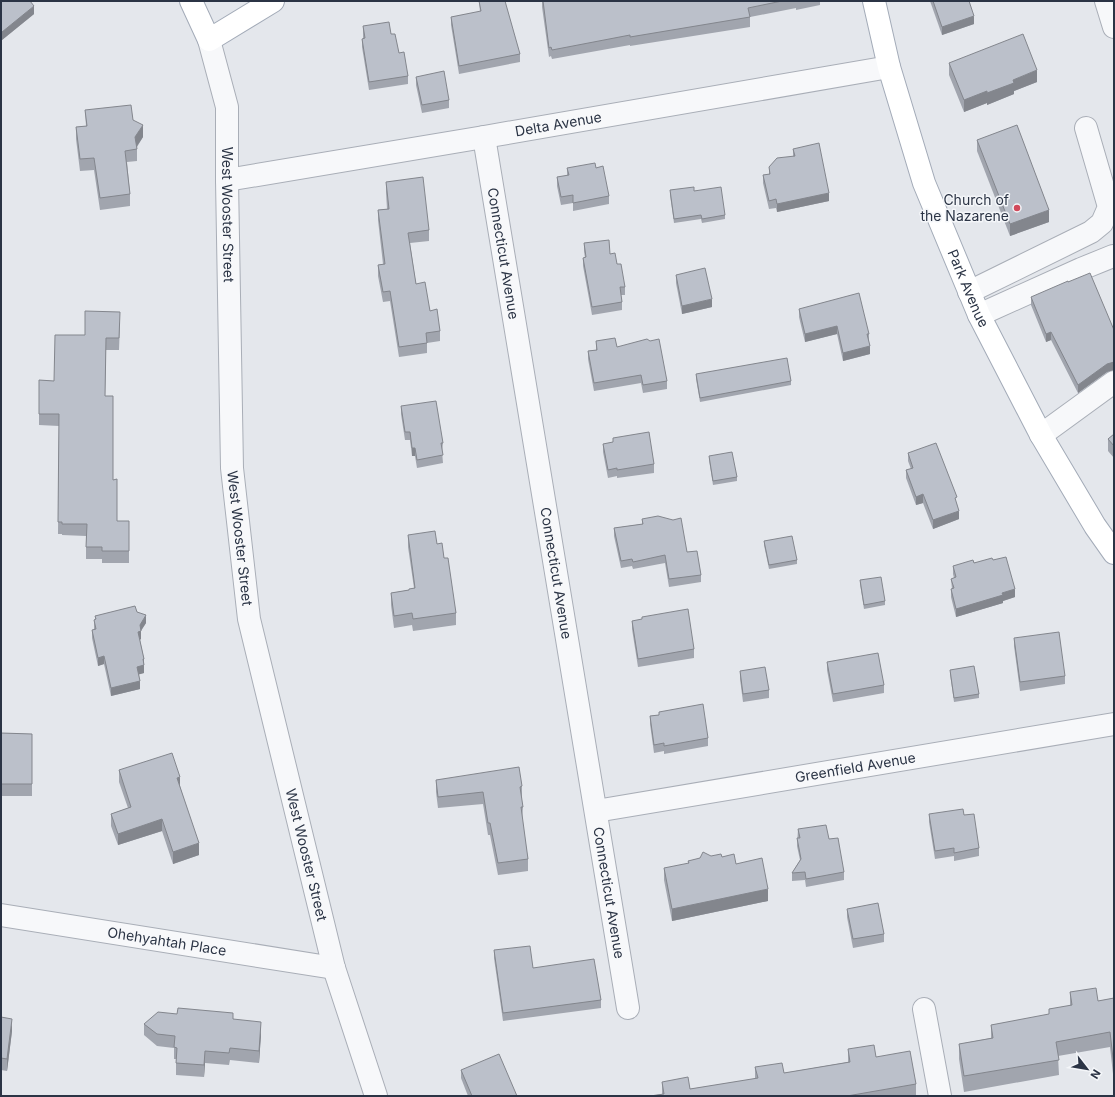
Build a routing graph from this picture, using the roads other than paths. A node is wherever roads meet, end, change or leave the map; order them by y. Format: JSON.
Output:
{"nodes":[{"id":1,"x":192,"y":1,"type":"edge"},
{"id":2,"x":273,"y":1,"type":"edge"},
{"id":3,"x":874,"y":1,"type":"edge"},
{"id":4,"x":1106,"y":1,"type":"edge"},
{"id":5,"x":1114,"y":27,"type":"edge"},
{"id":6,"x":209,"y":40,"type":"junction"},
{"id":7,"x":889,"y":67,"type":"junction"},
{"id":8,"x":1086,"y":128,"type":"dead end"},
{"id":9,"x":484,"y":137,"type":"junction"},
{"id":10,"x":227,"y":180,"type":"junction"},
{"id":11,"x":1114,"y":256,"type":"edge"},
{"id":12,"x":969,"y":292,"type":"junction"},
{"id":13,"x":979,"y":315,"type":"junction"},
{"id":14,"x":1114,"y":382,"type":"edge"},
{"id":15,"x":1041,"y":435,"type":"junction"},
{"id":16,"x":1114,"y":553,"type":"edge"},
{"id":17,"x":1114,"y":724,"type":"edge"},
{"id":18,"x":596,"y":811,"type":"junction"},
{"id":19,"x":1,"y":915,"type":"edge"},
{"id":20,"x":334,"y":968,"type":"junction"},
{"id":21,"x":628,"y":1008,"type":"dead end"},
{"id":22,"x":924,"y":1009,"type":"dead end"},
{"id":23,"x":376,"y":1096,"type":"edge"},
{"id":24,"x":940,"y":1096,"type":"edge"}],
"edges":[{"from":1,"to":6,"type":"main road"},
{"from":2,"to":6,"type":"main road"},
{"from":3,"to":7,"type":"main road","name":"Park Avenue"},
{"from":4,"to":5,"type":"street"},
{"from":6,"to":10,"type":"street","name":"West Wooster Street"},
{"from":7,"to":9,"type":"street","name":"Delta Avenue"},
{"from":7,"to":12,"type":"main road","name":"Park Avenue"},
{"from":8,"to":12,"type":"street"},
{"from":9,"to":10,"type":"street","name":"Delta Avenue"},
{"from":9,"to":18,"type":"street","name":"Connecticut Avenue"},
{"from":10,"to":20,"type":"street","name":"West Wooster Street"},
{"from":11,"to":13,"type":"street"},
{"from":12,"to":13,"type":"main road","name":"Park Avenue"},
{"from":13,"to":15,"type":"main road","name":"Park Avenue"},
{"from":14,"to":15,"type":"street"},
{"from":15,"to":16,"type":"main road","name":"Park Avenue"},
{"from":17,"to":18,"type":"street","name":"Greenfield Avenue"},
{"from":18,"to":21,"type":"street","name":"Connecticut Avenue"},
{"from":19,"to":20,"type":"street","name":"Ohehyahtah Place"},
{"from":20,"to":23,"type":"street","name":"West Wooster Street"},
{"from":22,"to":24,"type":"street"}]}
